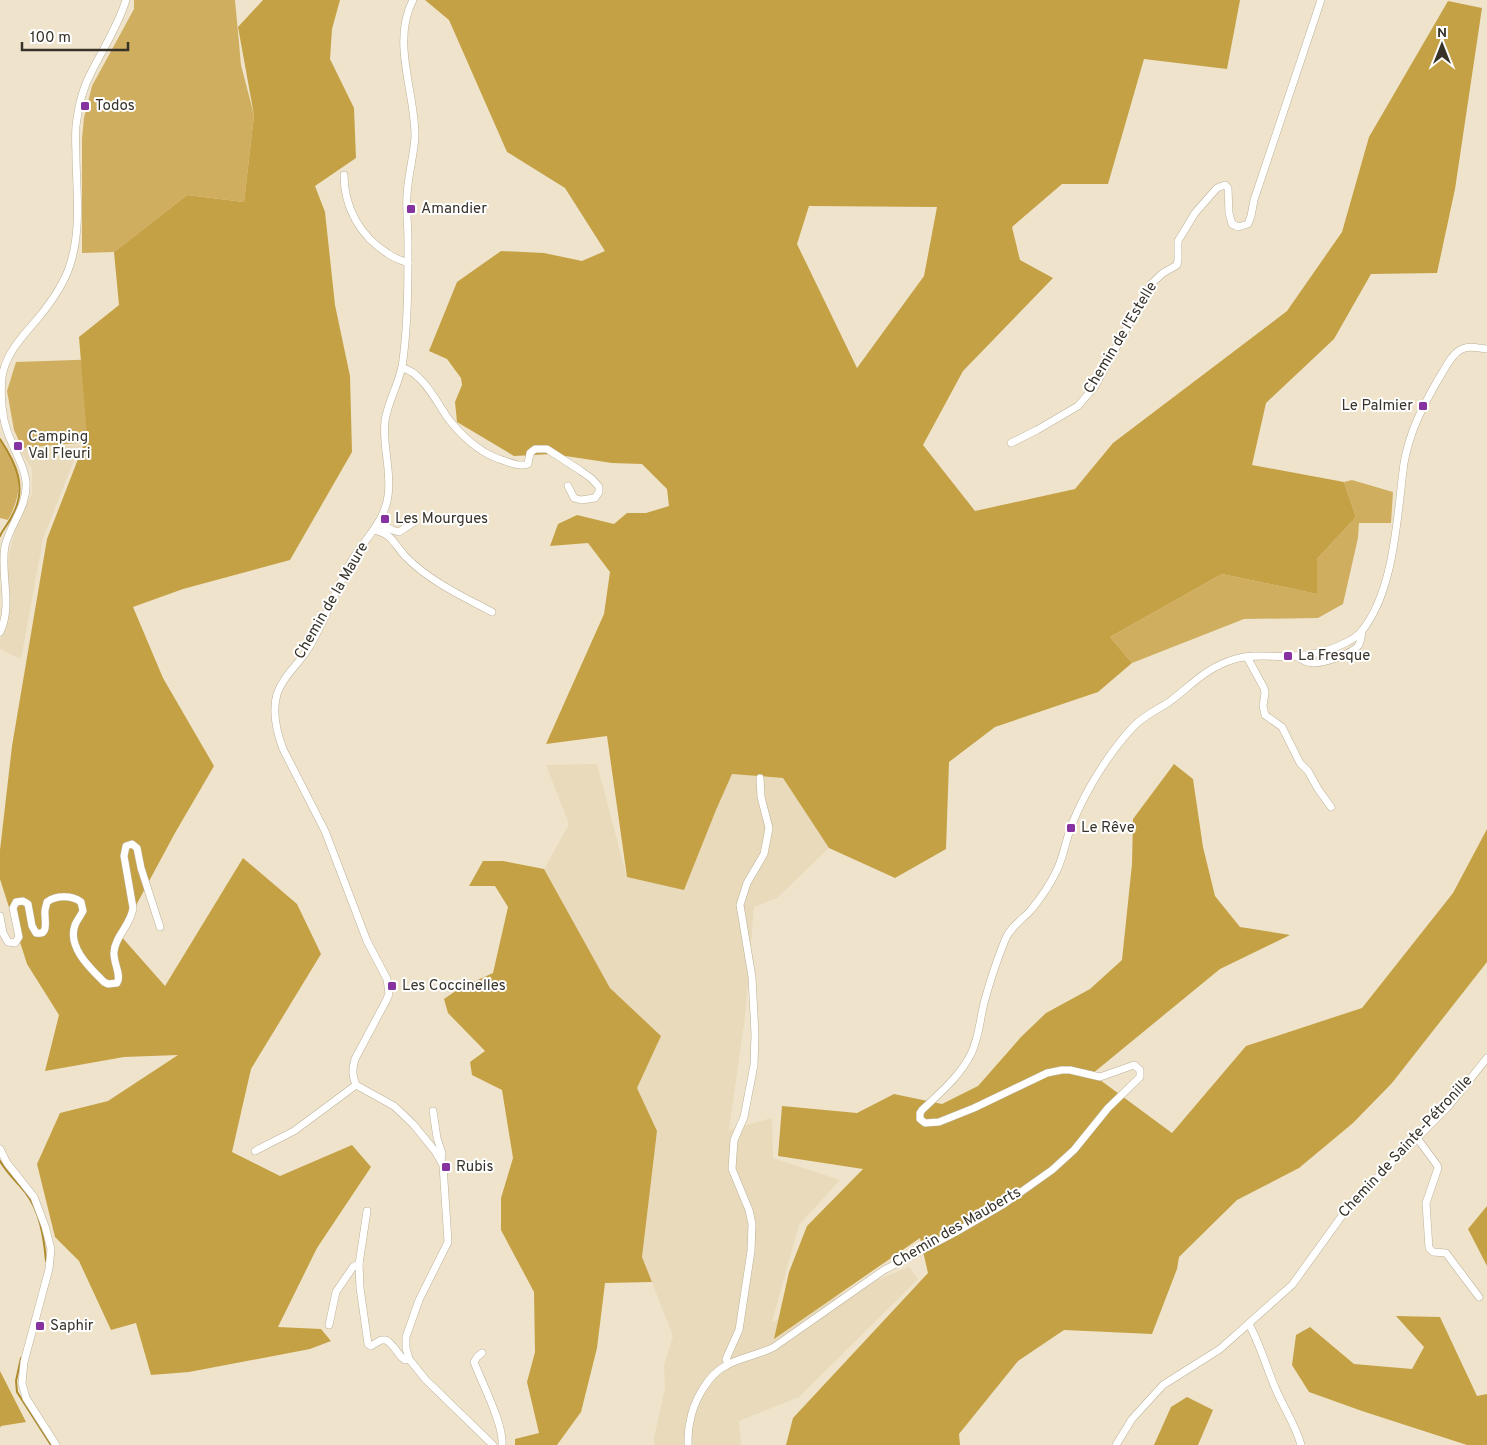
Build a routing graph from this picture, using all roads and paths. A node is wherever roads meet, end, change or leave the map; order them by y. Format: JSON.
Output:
{"nodes":[{"id":1,"x":126,"y":0,"type":"edge"},
{"id":2,"x":413,"y":0,"type":"edge"},
{"id":3,"x":1321,"y":0,"type":"edge"},
{"id":4,"x":344,"y":175,"type":"dead end"},
{"id":5,"x":408,"y":263,"type":"junction"},
{"id":6,"x":1487,"y":349,"type":"edge"},
{"id":7,"x":402,"y":368,"type":"junction"},
{"id":8,"x":1011,"y":443,"type":"dead end"},
{"id":9,"x":568,"y":486,"type":"dead end"},
{"id":10,"x":414,"y":522,"type":"dead end"},
{"id":11,"x":376,"y":527,"type":"junction"},
{"id":12,"x":492,"y":612,"type":"dead end"},
{"id":13,"x":1362,"y":631,"type":"junction"},
{"id":14,"x":0,"y":632,"type":"edge"},
{"id":15,"x":1296,"y":656,"type":"junction"},
{"id":16,"x":1246,"y":657,"type":"junction"},
{"id":17,"x":760,"y":778,"type":"dead end"},
{"id":18,"x":1331,"y":807,"type":"dead end"},
{"id":19,"x":0,"y":916,"type":"edge"},
{"id":20,"x":160,"y":927,"type":"dead end"},
{"id":21,"x":1487,"y":1058,"type":"edge"},
{"id":22,"x":356,"y":1085,"type":"junction"},
{"id":23,"x":434,"y":1111,"type":"dead end"},
{"id":24,"x":1417,"y":1138,"type":"junction"},
{"id":25,"x":0,"y":1149,"type":"edge"},
{"id":26,"x":255,"y":1152,"type":"dead end"},
{"id":27,"x":441,"y":1162,"type":"junction"},
{"id":28,"x":366,"y":1211,"type":"dead end"},
{"id":29,"x":359,"y":1264,"type":"junction"},
{"id":30,"x":1479,"y":1297,"type":"dead end"},
{"id":31,"x":1249,"y":1324,"type":"junction"},
{"id":32,"x":329,"y":1325,"type":"dead end"},
{"id":33,"x":482,"y":1354,"type":"dead end"},
{"id":34,"x":409,"y":1359,"type":"junction"},
{"id":35,"x":728,"y":1364,"type":"junction"},
{"id":36,"x":56,"y":1445,"type":"edge"},
{"id":37,"x":493,"y":1445,"type":"edge"},
{"id":38,"x":502,"y":1445,"type":"edge"},
{"id":39,"x":688,"y":1445,"type":"edge"},
{"id":40,"x":1116,"y":1445,"type":"edge"},
{"id":41,"x":1301,"y":1445,"type":"edge"}],
"edges":[{"from":1,"to":14,"type":"street"},
{"from":2,"to":5,"type":"street","name":"Chemin de la Maure"},
{"from":3,"to":8,"type":"street","name":"Chemin de l'Estelle"},
{"from":4,"to":5,"type":"street"},
{"from":5,"to":7,"type":"street","name":"Chemin de la Maure"},
{"from":6,"to":13,"type":"street","name":"Chemin des Mauberts"},
{"from":7,"to":9,"type":"street"},
{"from":7,"to":11,"type":"street","name":"Chemin de la Maure"},
{"from":10,"to":11,"type":"street"},
{"from":11,"to":12,"type":"street"},
{"from":11,"to":22,"type":"street","name":"Chemin de la Maure"},
{"from":13,"to":15,"type":"street","name":"Chemin des Mauberts"},
{"from":13,"to":15,"type":"street"},
{"from":15,"to":16,"type":"street","name":"Chemin des Mauberts"},
{"from":16,"to":18,"type":"street"},
{"from":16,"to":35,"type":"street","name":"Chemin des Mauberts"},
{"from":17,"to":35,"type":"street"},
{"from":19,"to":20,"type":"street"},
{"from":21,"to":24,"type":"street","name":"Chemin de Sainte-Pétronille"},
{"from":22,"to":26,"type":"street"},
{"from":22,"to":27,"type":"street"},
{"from":23,"to":27,"type":"street"},
{"from":24,"to":30,"type":"street"},
{"from":24,"to":31,"type":"street","name":"Chemin de Sainte-Pétronille"},
{"from":25,"to":36,"type":"street"},
{"from":27,"to":34,"type":"street"},
{"from":28,"to":29,"type":"street"},
{"from":29,"to":32,"type":"street"},
{"from":29,"to":34,"type":"street"},
{"from":31,"to":40,"type":"street","name":"Chemin de Sainte-Pétronille"},
{"from":31,"to":41,"type":"street"},
{"from":33,"to":38,"type":"street"},
{"from":34,"to":37,"type":"street"},
{"from":35,"to":39,"type":"street"}]}
